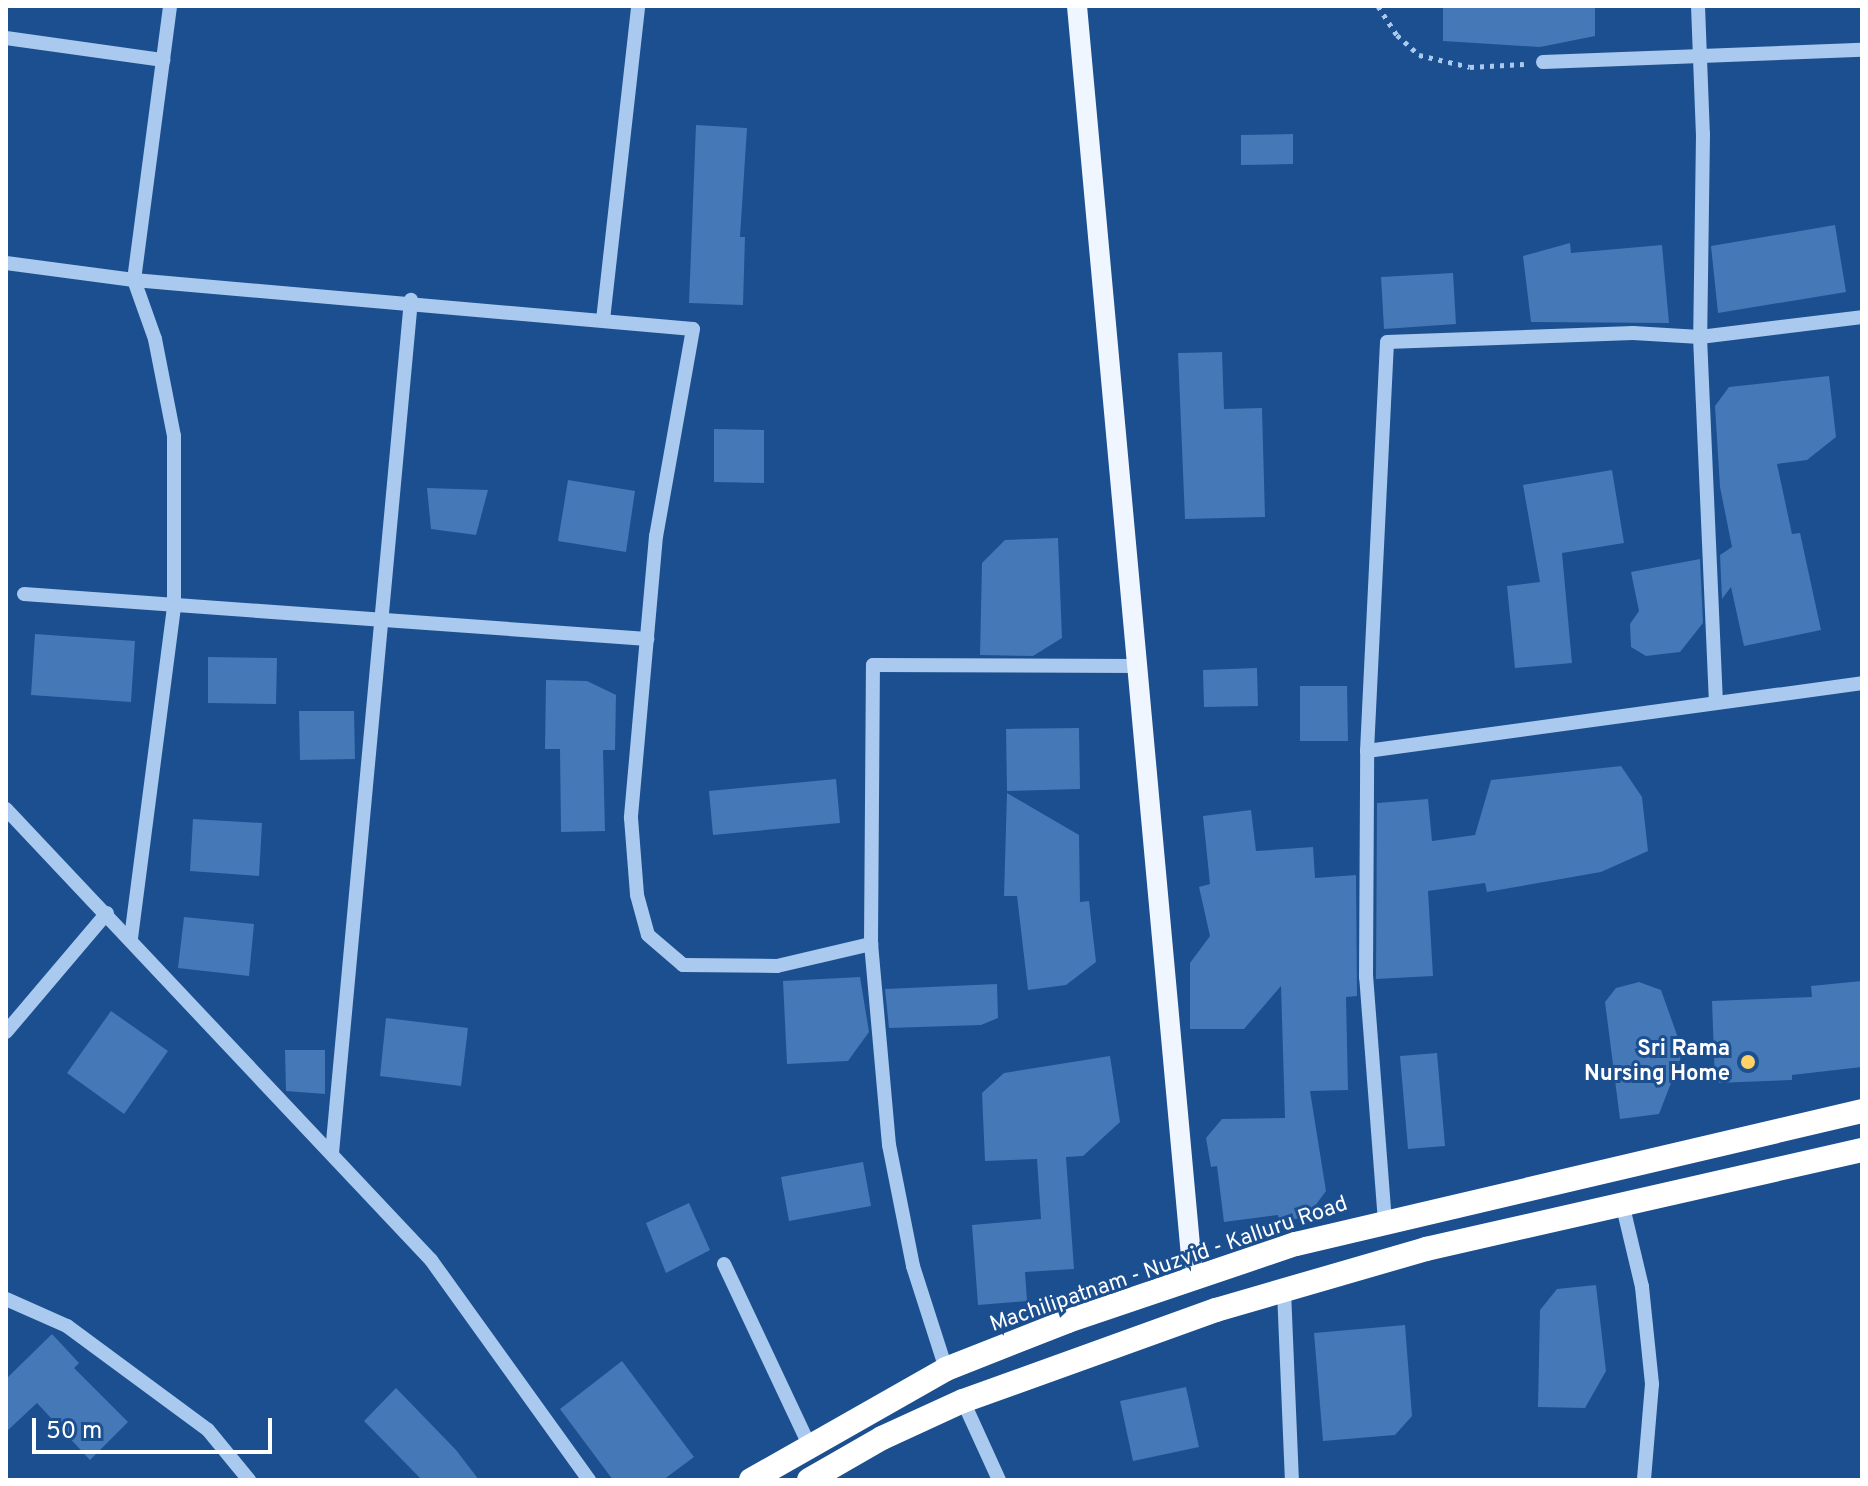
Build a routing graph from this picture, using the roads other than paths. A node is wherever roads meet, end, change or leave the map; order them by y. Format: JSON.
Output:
{"nodes":[{"id":1,"x":170,"y":6,"type":"edge"},
{"id":2,"x":638,"y":6,"type":"edge"},
{"id":3,"x":1077,"y":6,"type":"edge"},
{"id":4,"x":1698,"y":6,"type":"edge"},
{"id":5,"x":6,"y":38,"type":"edge"},
{"id":6,"x":1862,"y":50,"type":"edge"},
{"id":7,"x":1702,"y":52,"type":"junction"},
{"id":8,"x":163,"y":60,"type":"junction"},
{"id":9,"x":1543,"y":62,"type":"road end"},
{"id":10,"x":6,"y":263,"type":"edge"},
{"id":11,"x":134,"y":280,"type":"junction"},
{"id":12,"x":411,"y":300,"type":"junction"},
{"id":13,"x":1862,"y":317,"type":"edge"},
{"id":14,"x":603,"y":320,"type":"junction"},
{"id":15,"x":1700,"y":337,"type":"junction"},
{"id":16,"x":24,"y":594,"type":"dead end"},
{"id":17,"x":174,"y":605,"type":"junction"},
{"id":18,"x":381,"y":621,"type":"junction"},
{"id":19,"x":647,"y":639,"type":"junction"},
{"id":20,"x":1137,"y":666,"type":"junction"},
{"id":21,"x":1862,"y":683,"type":"edge"},
{"id":22,"x":1716,"y":701,"type":"junction"},
{"id":23,"x":1367,"y":751,"type":"junction"},
{"id":24,"x":6,"y":809,"type":"edge"},
{"id":25,"x":107,"y":913,"type":"junction"},
{"id":26,"x":131,"y":938,"type":"junction"},
{"id":27,"x":871,"y":944,"type":"junction"},
{"id":28,"x":6,"y":1032,"type":"edge"},
{"id":29,"x":1862,"y":1111,"type":"edge"},
{"id":30,"x":1862,"y":1150,"type":"edge"},
{"id":31,"x":332,"y":1153,"type":"junction"},
{"id":32,"x":1623,"y":1207,"type":"junction"},
{"id":33,"x":1385,"y":1222,"type":"junction"},
{"id":34,"x":724,"y":1264,"type":"dead end"},
{"id":35,"x":1193,"y":1279,"type":"junction"},
{"id":36,"x":1284,"y":1291,"type":"junction"},
{"id":37,"x":6,"y":1299,"type":"edge"},
{"id":38,"x":946,"y":1369,"type":"junction"},
{"id":39,"x":963,"y":1401,"type":"junction"},
{"id":40,"x":809,"y":1445,"type":"junction"},
{"id":41,"x":249,"y":1480,"type":"edge"},
{"id":42,"x":589,"y":1480,"type":"edge"},
{"id":43,"x":751,"y":1480,"type":"edge"},
{"id":44,"x":809,"y":1480,"type":"edge"},
{"id":45,"x":999,"y":1480,"type":"edge"},
{"id":46,"x":1292,"y":1480,"type":"edge"},
{"id":47,"x":1644,"y":1480,"type":"edge"}],
"edges":[{"from":1,"to":8,"type":"street"},
{"from":2,"to":14,"type":"street"},
{"from":3,"to":20,"type":"main road"},
{"from":4,"to":7,"type":"street"},
{"from":5,"to":8,"type":"street"},
{"from":6,"to":7,"type":"street"},
{"from":7,"to":9,"type":"street"},
{"from":7,"to":15,"type":"street"},
{"from":8,"to":11,"type":"street"},
{"from":10,"to":11,"type":"street"},
{"from":11,"to":12,"type":"street"},
{"from":11,"to":17,"type":"street"},
{"from":12,"to":14,"type":"street"},
{"from":12,"to":18,"type":"street"},
{"from":13,"to":15,"type":"street"},
{"from":14,"to":19,"type":"street"},
{"from":15,"to":22,"type":"street"},
{"from":15,"to":23,"type":"street"},
{"from":16,"to":17,"type":"street"},
{"from":17,"to":18,"type":"street"},
{"from":17,"to":26,"type":"street"},
{"from":18,"to":19,"type":"street"},
{"from":18,"to":31,"type":"street"},
{"from":19,"to":27,"type":"street"},
{"from":20,"to":27,"type":"street"},
{"from":20,"to":35,"type":"main road"},
{"from":21,"to":22,"type":"street"},
{"from":22,"to":23,"type":"street"},
{"from":23,"to":33,"type":"street"},
{"from":24,"to":25,"type":"street"},
{"from":25,"to":26,"type":"street"},
{"from":25,"to":28,"type":"street"},
{"from":26,"to":31,"type":"street"},
{"from":27,"to":38,"type":"street"},
{"from":29,"to":33,"type":"highway","name":"Machilipatnam - Nuzvid - Kalluru Road"},
{"from":30,"to":32,"type":"highway"},
{"from":31,"to":42,"type":"street"},
{"from":32,"to":36,"type":"highway"},
{"from":32,"to":47,"type":"street"},
{"from":33,"to":35,"type":"highway","name":"Machilipatnam - Nuzvid - Kalluru Road"},
{"from":34,"to":40,"type":"street"},
{"from":35,"to":38,"type":"highway","name":"Machilipatnam - Nuzvid - Kalluru Road"},
{"from":36,"to":39,"type":"highway"},
{"from":36,"to":46,"type":"street"},
{"from":37,"to":41,"type":"street"},
{"from":38,"to":40,"type":"highway","name":"Machilipatnam - Nuzvid - Kalluru Road"},
{"from":39,"to":44,"type":"highway"},
{"from":39,"to":45,"type":"street"},
{"from":40,"to":43,"type":"highway","name":"Machilipatnam - Nuzvid - Kalluru Road"}]}
